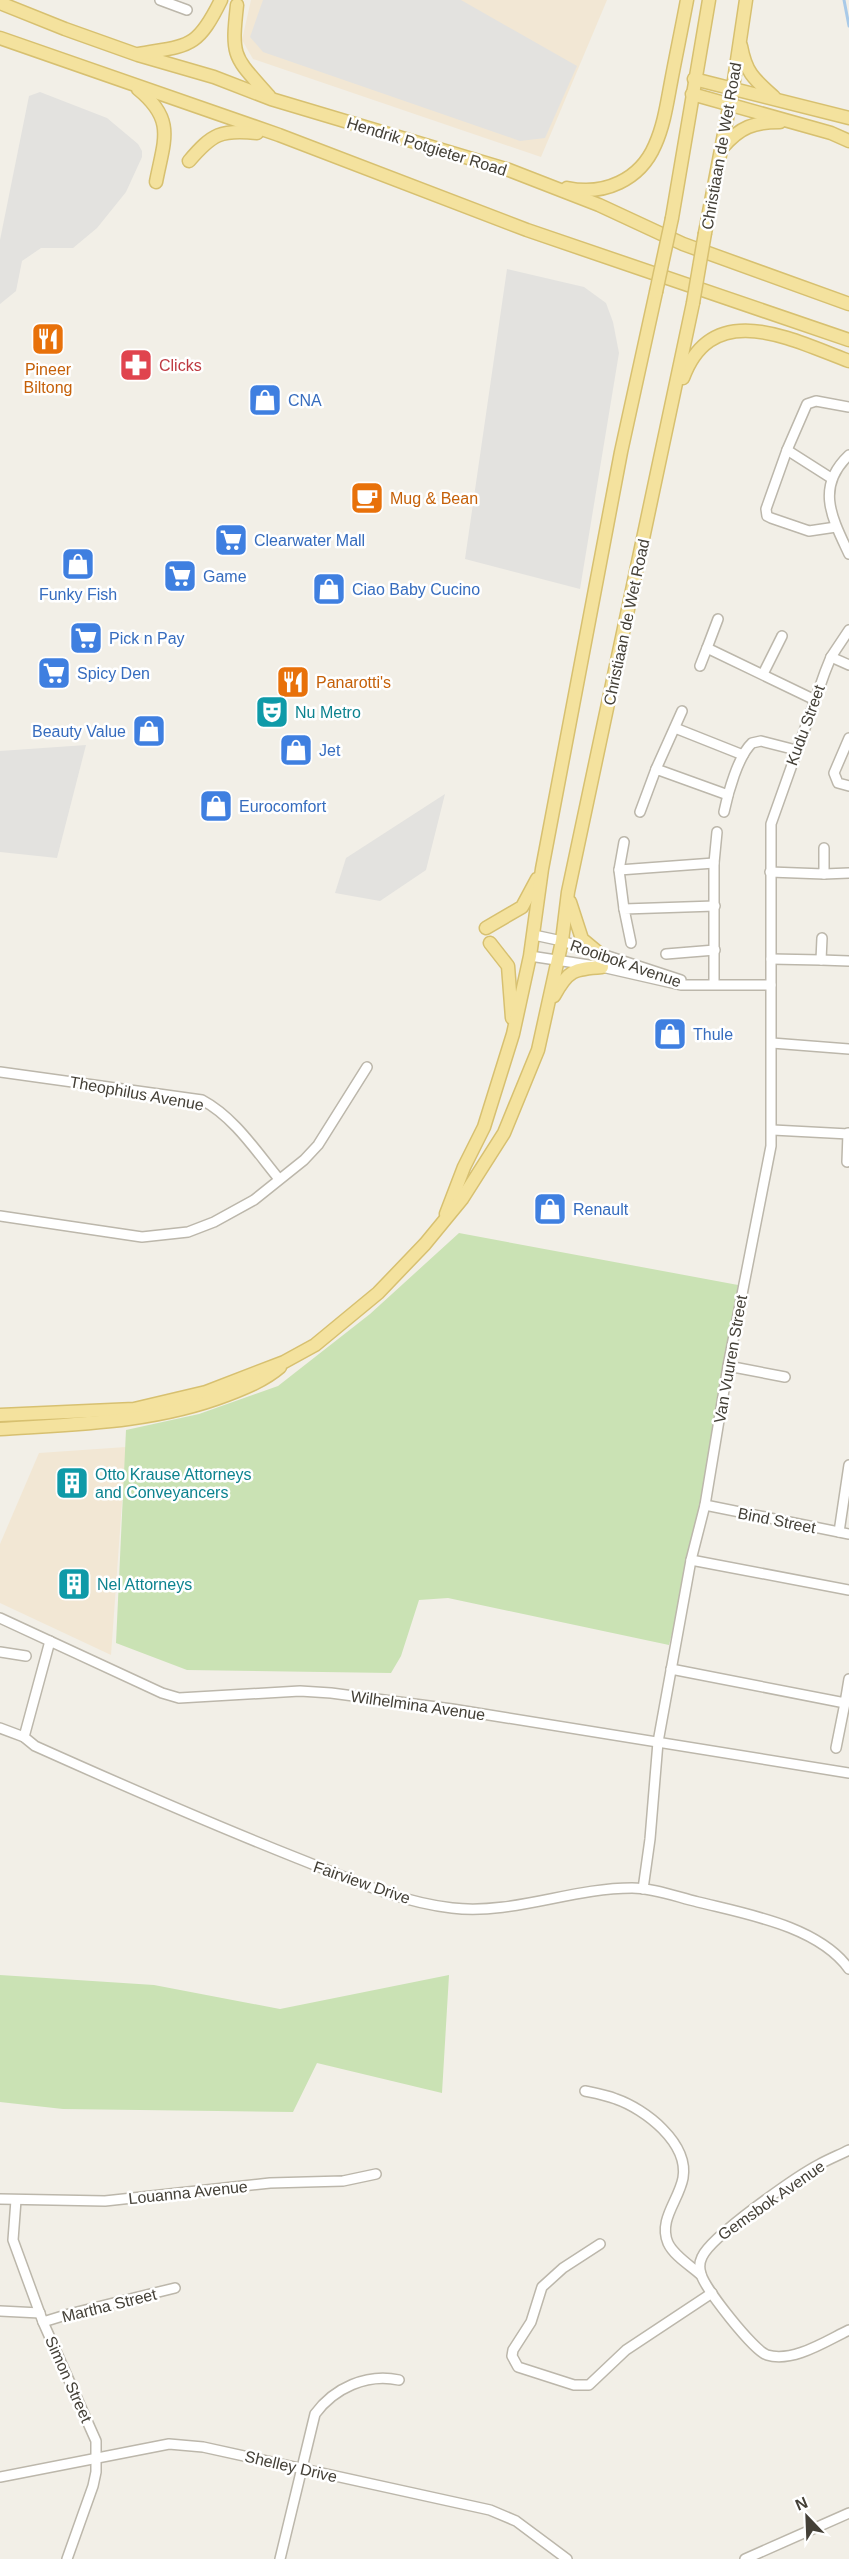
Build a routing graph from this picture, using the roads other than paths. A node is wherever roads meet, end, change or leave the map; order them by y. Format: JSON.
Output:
{"nodes":[{"id":1,"x":160,"y":0,"type":"edge"},
{"id":2,"x":221,"y":0,"type":"edge"},
{"id":3,"x":687,"y":0,"type":"edge"},
{"id":4,"x":709,"y":0,"type":"edge"},
{"id":5,"x":746,"y":0,"type":"edge"},
{"id":6,"x":0,"y":3,"type":"edge"},
{"id":7,"x":237,"y":5,"type":"dead end"},
{"id":8,"x":187,"y":10,"type":"dead end"},
{"id":9,"x":739,"y":34,"type":"junction"},
{"id":10,"x":0,"y":38,"type":"edge"},
{"id":11,"x":138,"y":55,"type":"junction"},
{"id":12,"x":694,"y":79,"type":"junction"},
{"id":13,"x":132,"y":84,"type":"junction"},
{"id":14,"x":733,"y":87,"type":"junction"},
{"id":15,"x":692,"y":94,"type":"junction"},
{"id":16,"x":271,"y":99,"type":"junction"},
{"id":17,"x":777,"y":100,"type":"junction"},
{"id":18,"x":729,"y":105,"type":"junction"},
{"id":19,"x":849,"y":118,"type":"edge"},
{"id":20,"x":800,"y":124,"type":"junction"},
{"id":21,"x":279,"y":135,"type":"junction"},
{"id":22,"x":849,"y":141,"type":"edge"},
{"id":23,"x":721,"y":150,"type":"junction"},
{"id":24,"x":189,"y":161,"type":"dead end"},
{"id":25,"x":509,"y":171,"type":"junction"},
{"id":26,"x":156,"y":182,"type":"dead end"},
{"id":27,"x":810,"y":291,"type":"junction"},
{"id":28,"x":849,"y":294,"type":"edge"},
{"id":29,"x":849,"y":304,"type":"edge"},
{"id":30,"x":849,"y":339,"type":"edge"},
{"id":31,"x":849,"y":361,"type":"edge"},
{"id":32,"x":849,"y":407,"type":"edge"},
{"id":33,"x":665,"y":434,"type":"junction"},
{"id":34,"x":787,"y":450,"type":"junction"},
{"id":35,"x":849,"y":455,"type":"edge"},
{"id":36,"x":831,"y":478,"type":"junction"},
{"id":37,"x":836,"y":527,"type":"junction"},
{"id":38,"x":849,"y":554,"type":"edge"},
{"id":39,"x":718,"y":619,"type":"dead end"},
{"id":40,"x":849,"y":630,"type":"edge"},
{"id":41,"x":782,"y":636,"type":"dead end"},
{"id":42,"x":707,"y":648,"type":"junction"},
{"id":43,"x":831,"y":657,"type":"junction"},
{"id":44,"x":849,"y":665,"type":"edge"},
{"id":45,"x":700,"y":666,"type":"dead end"},
{"id":46,"x":763,"y":674,"type":"junction"},
{"id":47,"x":815,"y":700,"type":"junction"},
{"id":48,"x":682,"y":711,"type":"dead end"},
{"id":49,"x":675,"y":728,"type":"junction"},
{"id":50,"x":848,"y":743,"type":"edge"},
{"id":51,"x":796,"y":750,"type":"junction"},
{"id":52,"x":743,"y":755,"type":"junction"},
{"id":53,"x":656,"y":769,"type":"junction"},
{"id":54,"x":849,"y":786,"type":"edge"},
{"id":55,"x":728,"y":795,"type":"junction"},
{"id":56,"x":640,"y":812,"type":"dead end"},
{"id":57,"x":724,"y":812,"type":"dead end"},
{"id":58,"x":771,"y":824,"type":"joint"},
{"id":59,"x":717,"y":832,"type":"dead end"},
{"id":60,"x":624,"y":842,"type":"dead end"},
{"id":61,"x":824,"y":848,"type":"dead end"},
{"id":62,"x":714,"y":863,"type":"junction"},
{"id":63,"x":542,"y":869,"type":"junction"},
{"id":64,"x":619,"y":870,"type":"junction"},
{"id":65,"x":770,"y":872,"type":"junction"},
{"id":66,"x":849,"y":873,"type":"edge"},
{"id":67,"x":824,"y":874,"type":"junction"},
{"id":68,"x":568,"y":892,"type":"junction"},
{"id":69,"x":715,"y":906,"type":"junction"},
{"id":70,"x":624,"y":909,"type":"junction"},
{"id":71,"x":486,"y":928,"type":"dead end"},
{"id":72,"x":534,"y":935,"type":"junction"},
{"id":73,"x":822,"y":938,"type":"dead end"},
{"id":74,"x":562,"y":941,"type":"junction"},
{"id":75,"x":631,"y":943,"type":"dead end"},
{"id":76,"x":490,"y":944,"type":"dead end"},
{"id":77,"x":715,"y":950,"type":"junction"},
{"id":78,"x":666,"y":954,"type":"dead end"},
{"id":79,"x":530,"y":956,"type":"junction"},
{"id":80,"x":559,"y":959,"type":"junction"},
{"id":81,"x":771,"y":959,"type":"junction"},
{"id":82,"x":820,"y":960,"type":"junction"},
{"id":83,"x":601,"y":961,"type":"junction"},
{"id":84,"x":849,"y":961,"type":"edge"},
{"id":85,"x":714,"y":984,"type":"junction"},
{"id":86,"x":771,"y":985,"type":"junction"},
{"id":87,"x":549,"y":1005,"type":"junction"},
{"id":88,"x":513,"y":1034,"type":"junction"},
{"id":89,"x":772,"y":1043,"type":"junction"},
{"id":90,"x":849,"y":1049,"type":"edge"},
{"id":91,"x":367,"y":1067,"type":"dead end"},
{"id":92,"x":0,"y":1072,"type":"edge"},
{"id":93,"x":773,"y":1131,"type":"junction"},
{"id":94,"x":849,"y":1134,"type":"edge"},
{"id":95,"x":847,"y":1162,"type":"dead end"},
{"id":96,"x":279,"y":1179,"type":"junction"},
{"id":97,"x":0,"y":1216,"type":"edge"},
{"id":98,"x":443,"y":1220,"type":"junction"},
{"id":99,"x":284,"y":1362,"type":"junction"},
{"id":100,"x":728,"y":1366,"type":"junction"},
{"id":101,"x":785,"y":1377,"type":"dead end"},
{"id":102,"x":0,"y":1415,"type":"edge"},
{"id":103,"x":0,"y":1429,"type":"edge"},
{"id":104,"x":849,"y":1465,"type":"edge"},
{"id":105,"x":848,"y":1475,"type":"edge"},
{"id":106,"x":705,"y":1505,"type":"junction"},
{"id":107,"x":844,"y":1533,"type":"edge"},
{"id":108,"x":691,"y":1560,"type":"junction"},
{"id":109,"x":849,"y":1590,"type":"edge"},
{"id":110,"x":0,"y":1618,"type":"edge"},
{"id":111,"x":50,"y":1641,"type":"junction"},
{"id":112,"x":0,"y":1652,"type":"edge"},
{"id":113,"x":26,"y":1656,"type":"dead end"},
{"id":114,"x":671,"y":1669,"type":"junction"},
{"id":115,"x":849,"y":1679,"type":"edge"},
{"id":116,"x":845,"y":1703,"type":"junction"},
{"id":117,"x":0,"y":1728,"type":"edge"},
{"id":118,"x":24,"y":1737,"type":"junction"},
{"id":119,"x":658,"y":1742,"type":"junction"},
{"id":120,"x":836,"y":1748,"type":"dead end"},
{"id":121,"x":849,"y":1773,"type":"edge"},
{"id":122,"x":643,"y":1889,"type":"junction"},
{"id":123,"x":848,"y":1965,"type":"edge"},
{"id":124,"x":585,"y":2091,"type":"dead end"},
{"id":125,"x":849,"y":2150,"type":"edge"},
{"id":126,"x":376,"y":2174,"type":"dead end"},
{"id":127,"x":0,"y":2199,"type":"edge"},
{"id":128,"x":16,"y":2200,"type":"junction"},
{"id":129,"x":600,"y":2244,"type":"dead end"},
{"id":130,"x":701,"y":2275,"type":"junction"},
{"id":131,"x":175,"y":2288,"type":"dead end"},
{"id":132,"x":712,"y":2293,"type":"junction"},
{"id":133,"x":0,"y":2311,"type":"edge"},
{"id":134,"x":41,"y":2318,"type":"junction"},
{"id":135,"x":849,"y":2330,"type":"edge"},
{"id":136,"x":399,"y":2380,"type":"dead end"},
{"id":137,"x":97,"y":2458,"type":"junction"},
{"id":138,"x":302,"y":2469,"type":"junction"},
{"id":139,"x":0,"y":2477,"type":"edge"},
{"id":140,"x":849,"y":2512,"type":"edge"},
{"id":141,"x":67,"y":2559,"type":"edge"},
{"id":142,"x":280,"y":2559,"type":"edge"},
{"id":143,"x":567,"y":2559,"type":"edge"},
{"id":144,"x":745,"y":2559,"type":"edge"}],
"edges":[{"from":1,"to":8,"type":"street"},
{"from":2,"to":11,"type":"main road"},
{"from":3,"to":25,"type":"main road"},
{"from":4,"to":12,"type":"main road","name":"Christiaan de Wet Road"},
{"from":5,"to":9,"type":"main road","name":"Christiaan de Wet Road"},
{"from":6,"to":11,"type":"main road","name":"Hendrik Potgieter Road"},
{"from":7,"to":16,"type":"main road"},
{"from":9,"to":14,"type":"main road","name":"Christiaan de Wet Road"},
{"from":9,"to":17,"type":"main road"},
{"from":10,"to":13,"type":"main road"},
{"from":11,"to":16,"type":"main road","name":"Hendrik Potgieter Road"},
{"from":12,"to":14,"type":"main road"},
{"from":12,"to":15,"type":"main road","name":"Christiaan de Wet Road"},
{"from":13,"to":21,"type":"main road"},
{"from":13,"to":26,"type":"main road"},
{"from":14,"to":17,"type":"main road"},
{"from":14,"to":18,"type":"main road","name":"Christiaan de Wet Road"},
{"from":15,"to":18,"type":"main road"},
{"from":15,"to":63,"type":"main road","name":"Christiaan de Wet Road","bridge":true},
{"from":16,"to":25,"type":"main road","name":"Hendrik Potgieter Road"},
{"from":17,"to":19,"type":"main road"},
{"from":18,"to":20,"type":"main road"},
{"from":18,"to":23,"type":"main road","name":"Christiaan de Wet Road"},
{"from":20,"to":22,"type":"main road"},
{"from":20,"to":23,"type":"main road"},
{"from":21,"to":24,"type":"main road"},
{"from":21,"to":30,"type":"main road"},
{"from":23,"to":33,"type":"main road","name":"Christiaan de Wet Road","bridge":true},
{"from":25,"to":27,"type":"main road","name":"Hendrik Potgieter Road"},
{"from":27,"to":28,"type":"main road"},
{"from":27,"to":29,"type":"main road","name":"Hendrik Potgieter Road"},
{"from":31,"to":33,"type":"main road"},
{"from":32,"to":34,"type":"street"},
{"from":33,"to":68,"type":"main road","name":"Christiaan de Wet Road"},
{"from":34,"to":36,"type":"street"},
{"from":34,"to":37,"type":"street"},
{"from":35,"to":36,"type":"street"},
{"from":36,"to":37,"type":"street"},
{"from":37,"to":38,"type":"street"},
{"from":39,"to":42,"type":"street"},
{"from":40,"to":43,"type":"street","name":"Kudu Street"},
{"from":41,"to":46,"type":"street"},
{"from":42,"to":45,"type":"street"},
{"from":42,"to":46,"type":"street"},
{"from":43,"to":44,"type":"street"},
{"from":43,"to":47,"type":"street","name":"Kudu Street"},
{"from":46,"to":47,"type":"street"},
{"from":47,"to":51,"type":"street","name":"Kudu Street"},
{"from":48,"to":49,"type":"street"},
{"from":49,"to":52,"type":"street"},
{"from":49,"to":53,"type":"street"},
{"from":50,"to":54,"type":"street"},
{"from":51,"to":52,"type":"street"},
{"from":51,"to":58,"type":"street","name":"Kudu Street"},
{"from":52,"to":55,"type":"street"},
{"from":53,"to":55,"type":"street"},
{"from":53,"to":56,"type":"street"},
{"from":55,"to":57,"type":"street"},
{"from":58,"to":65,"type":"street","name":"Van Vuuren Street"},
{"from":59,"to":62,"type":"street"},
{"from":60,"to":64,"type":"street"},
{"from":61,"to":67,"type":"street"},
{"from":62,"to":64,"type":"street"},
{"from":62,"to":69,"type":"street"},
{"from":63,"to":71,"type":"main road"},
{"from":63,"to":72,"type":"main road","name":"Christiaan de Wet Road"},
{"from":64,"to":70,"type":"street"},
{"from":65,"to":67,"type":"street"},
{"from":65,"to":81,"type":"street","name":"Van Vuuren Street"},
{"from":66,"to":67,"type":"street"},
{"from":68,"to":74,"type":"main road","name":"Christiaan de Wet Road"},
{"from":68,"to":83,"type":"main road"},
{"from":69,"to":70,"type":"street"},
{"from":69,"to":77,"type":"street"},
{"from":70,"to":75,"type":"street"},
{"from":72,"to":74,"type":"street","name":"Rooibok Avenue"},
{"from":72,"to":79,"type":"main road","name":"Christiaan de Wet Road"},
{"from":73,"to":82,"type":"street"},
{"from":74,"to":80,"type":"main road","name":"Christiaan de Wet Road"},
{"from":74,"to":83,"type":"street","name":"Rooibok Avenue"},
{"from":76,"to":88,"type":"main road"},
{"from":77,"to":78,"type":"street"},
{"from":77,"to":85,"type":"street"},
{"from":79,"to":80,"type":"street","name":"Rooibok Avenue"},
{"from":79,"to":88,"type":"main road","name":"Christiaan de Wet Road"},
{"from":80,"to":83,"type":"street","name":"Rooibok Avenue"},
{"from":80,"to":87,"type":"main road","name":"Christiaan de Wet Road"},
{"from":81,"to":82,"type":"street"},
{"from":81,"to":86,"type":"street","name":"Van Vuuren Street"},
{"from":82,"to":84,"type":"street"},
{"from":83,"to":85,"type":"street","name":"Rooibok Avenue"},
{"from":83,"to":87,"type":"main road"},
{"from":85,"to":86,"type":"street","name":"Rooibok Avenue"},
{"from":86,"to":89,"type":"street","name":"Van Vuuren Street"},
{"from":87,"to":98,"type":"main road","name":"Christiaan de Wet Road"},
{"from":88,"to":98,"type":"main road","name":"Christiaan de Wet Road"},
{"from":89,"to":90,"type":"street"},
{"from":89,"to":93,"type":"street","name":"Van Vuuren Street"},
{"from":91,"to":96,"type":"street"},
{"from":92,"to":96,"type":"street","name":"Theophilus Avenue"},
{"from":93,"to":94,"type":"street"},
{"from":93,"to":100,"type":"street","name":"Van Vuuren Street"},
{"from":94,"to":95,"type":"street"},
{"from":96,"to":97,"type":"street"},
{"from":98,"to":99,"type":"main road","name":"Christiaan de Wet Road"},
{"from":99,"to":102,"type":"main road","name":"Christiaan de Wet Road"},
{"from":99,"to":103,"type":"main road","name":"Christiaan de Wet Road"},
{"from":100,"to":101,"type":"street"},
{"from":100,"to":106,"type":"street","name":"Van Vuuren Street"},
{"from":104,"to":105,"type":"street"},
{"from":105,"to":107,"type":"street"},
{"from":106,"to":107,"type":"street","name":"Bind Street"},
{"from":106,"to":108,"type":"street","name":"Van Vuuren Street"},
{"from":108,"to":109,"type":"street"},
{"from":108,"to":114,"type":"street","name":"Van Vuuren Street"},
{"from":110,"to":111,"type":"street","name":"Wilhelmina Avenue"},
{"from":111,"to":118,"type":"street"},
{"from":111,"to":119,"type":"street","name":"Wilhelmina Avenue"},
{"from":112,"to":113,"type":"street"},
{"from":114,"to":116,"type":"street"},
{"from":114,"to":119,"type":"street","name":"Van Vuuren Street"},
{"from":115,"to":116,"type":"street"},
{"from":116,"to":120,"type":"street"},
{"from":117,"to":118,"type":"street","name":"Fairview Drive"},
{"from":118,"to":122,"type":"street","name":"Fairview Drive"},
{"from":119,"to":121,"type":"street","name":"Wilhelmina Avenue"},
{"from":119,"to":122,"type":"street","name":"Van Vuuren Street"},
{"from":122,"to":123,"type":"street","name":"Fairview Drive"},
{"from":124,"to":130,"type":"street"},
{"from":125,"to":130,"type":"street","name":"Gemsbok Avenue"},
{"from":126,"to":128,"type":"street","name":"Louanna Avenue"},
{"from":127,"to":128,"type":"street","name":"Louanna Avenue"},
{"from":128,"to":134,"type":"street","name":"Simon Street"},
{"from":129,"to":132,"type":"street"},
{"from":130,"to":132,"type":"street"},
{"from":131,"to":134,"type":"street","name":"Martha Street"},
{"from":132,"to":135,"type":"street"},
{"from":133,"to":134,"type":"street","name":"Martha Street"},
{"from":134,"to":137,"type":"street","name":"Simon Street"},
{"from":136,"to":138,"type":"street"},
{"from":137,"to":138,"type":"street","name":"Shelley Drive"},
{"from":137,"to":139,"type":"street","name":"Shelley Drive"},
{"from":137,"to":141,"type":"street","name":"Simon Street"},
{"from":138,"to":142,"type":"street"},
{"from":138,"to":143,"type":"street","name":"Shelley Drive"},
{"from":140,"to":144,"type":"street"}]}
